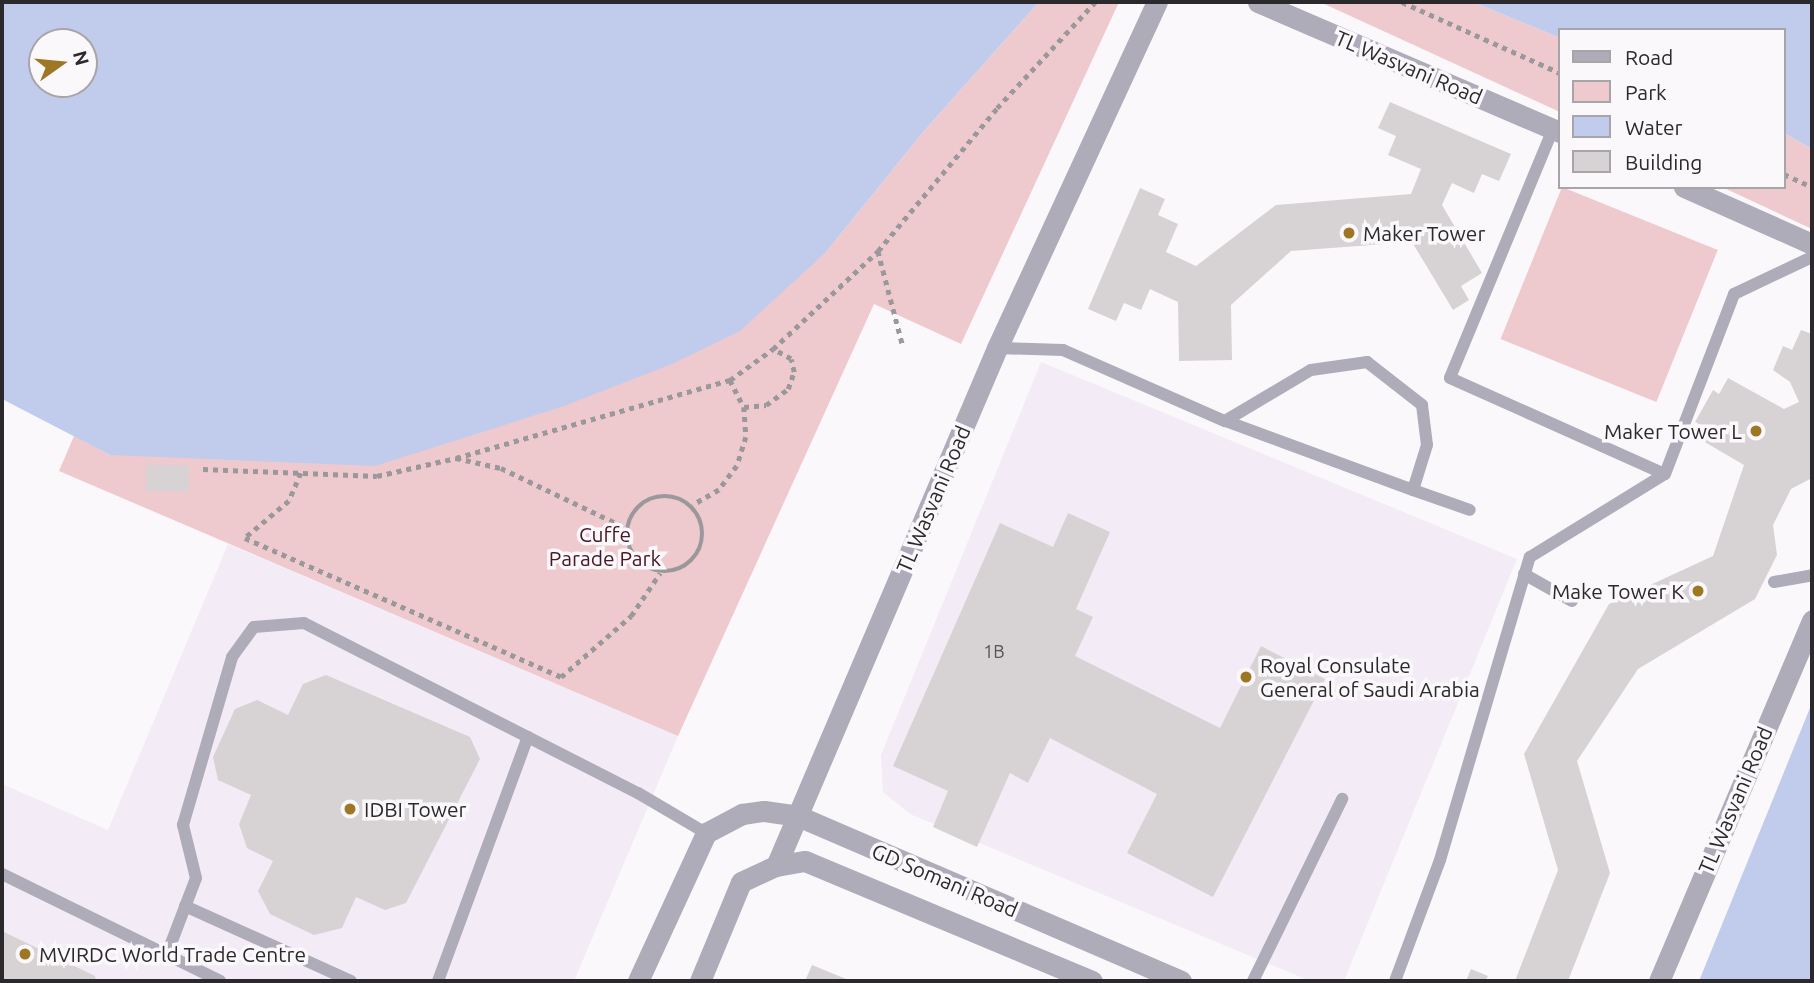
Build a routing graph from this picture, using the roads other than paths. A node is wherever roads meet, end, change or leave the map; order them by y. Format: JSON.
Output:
{"nodes":[{"id":1,"x":1157,"y":2,"type":"edge"},
{"id":2,"x":1258,"y":2,"type":"edge"},
{"id":3,"x":1557,"y":131,"type":"edge"},
{"id":4,"x":1689,"y":189,"type":"edge"},
{"id":5,"x":1812,"y":244,"type":"edge"},
{"id":6,"x":1812,"y":257,"type":"edge"},
{"id":7,"x":997,"y":348,"type":"junction"},
{"id":8,"x":1226,"y":421,"type":"junction"},
{"id":9,"x":1665,"y":474,"type":"junction"},
{"id":10,"x":1413,"y":490,"type":"junction"},
{"id":11,"x":1470,"y":510,"type":"dead end"},
{"id":12,"x":1524,"y":574,"type":"junction"},
{"id":13,"x":1812,"y":575,"type":"edge"},
{"id":14,"x":1773,"y":582,"type":"dead end"},
{"id":15,"x":1572,"y":601,"type":"dead end"},
{"id":16,"x":1812,"y":620,"type":"edge"},
{"id":17,"x":528,"y":737,"type":"junction"},
{"id":18,"x":1342,"y":799,"type":"dead end"},
{"id":19,"x":798,"y":816,"type":"junction"},
{"id":20,"x":706,"y":833,"type":"junction"},
{"id":21,"x":776,"y":866,"type":"junction"},
{"id":22,"x":2,"y":874,"type":"edge"},
{"id":23,"x":185,"y":906,"type":"junction"},
{"id":24,"x":167,"y":954,"type":"junction"},
{"id":25,"x":205,"y":977,"type":"edge"},
{"id":26,"x":1083,"y":979,"type":"edge"},
{"id":27,"x":220,"y":981,"type":"edge"},
{"id":28,"x":351,"y":981,"type":"edge"},
{"id":29,"x":438,"y":981,"type":"edge"},
{"id":30,"x":638,"y":981,"type":"edge"},
{"id":31,"x":700,"y":981,"type":"edge"},
{"id":32,"x":1181,"y":981,"type":"edge"},
{"id":33,"x":1253,"y":981,"type":"edge"},
{"id":34,"x":1395,"y":981,"type":"edge"},
{"id":35,"x":1658,"y":981,"type":"edge"}],
"edges":[{"from":1,"to":7,"type":"street","name":"TL Wasvani Road"},
{"from":2,"to":3,"type":"street","name":"TL Wasvani Road"},
{"from":3,"to":9,"type":"lane"},
{"from":4,"to":5,"type":"street"},
{"from":6,"to":9,"type":"lane"},
{"from":7,"to":8,"type":"lane"},
{"from":7,"to":19,"type":"street","name":"TL Wasvani Road"},
{"from":8,"to":10,"type":"lane"},
{"from":8,"to":10,"type":"lane"},
{"from":9,"to":12,"type":"lane"},
{"from":10,"to":11,"type":"lane"},
{"from":12,"to":15,"type":"lane"},
{"from":12,"to":34,"type":"lane"},
{"from":13,"to":14,"type":"lane"},
{"from":16,"to":35,"type":"street","name":"TL Wasvani Road"},
{"from":17,"to":20,"type":"lane"},
{"from":17,"to":23,"type":"lane"},
{"from":17,"to":29,"type":"lane"},
{"from":18,"to":33,"type":"lane"},
{"from":19,"to":20,"type":"street","name":"GD Somani Road"},
{"from":19,"to":21,"type":"street","name":"TL Wasvani Road"},
{"from":19,"to":32,"type":"street","name":"GD Somani Road"},
{"from":20,"to":30,"type":"street"},
{"from":21,"to":26,"type":"street","name":"GD Somani Road"},
{"from":21,"to":31,"type":"street"},
{"from":22,"to":24,"type":"lane"},
{"from":23,"to":24,"type":"lane"},
{"from":23,"to":28,"type":"lane"},
{"from":24,"to":25,"type":"lane"},
{"from":25,"to":27,"type":"lane"}]}
